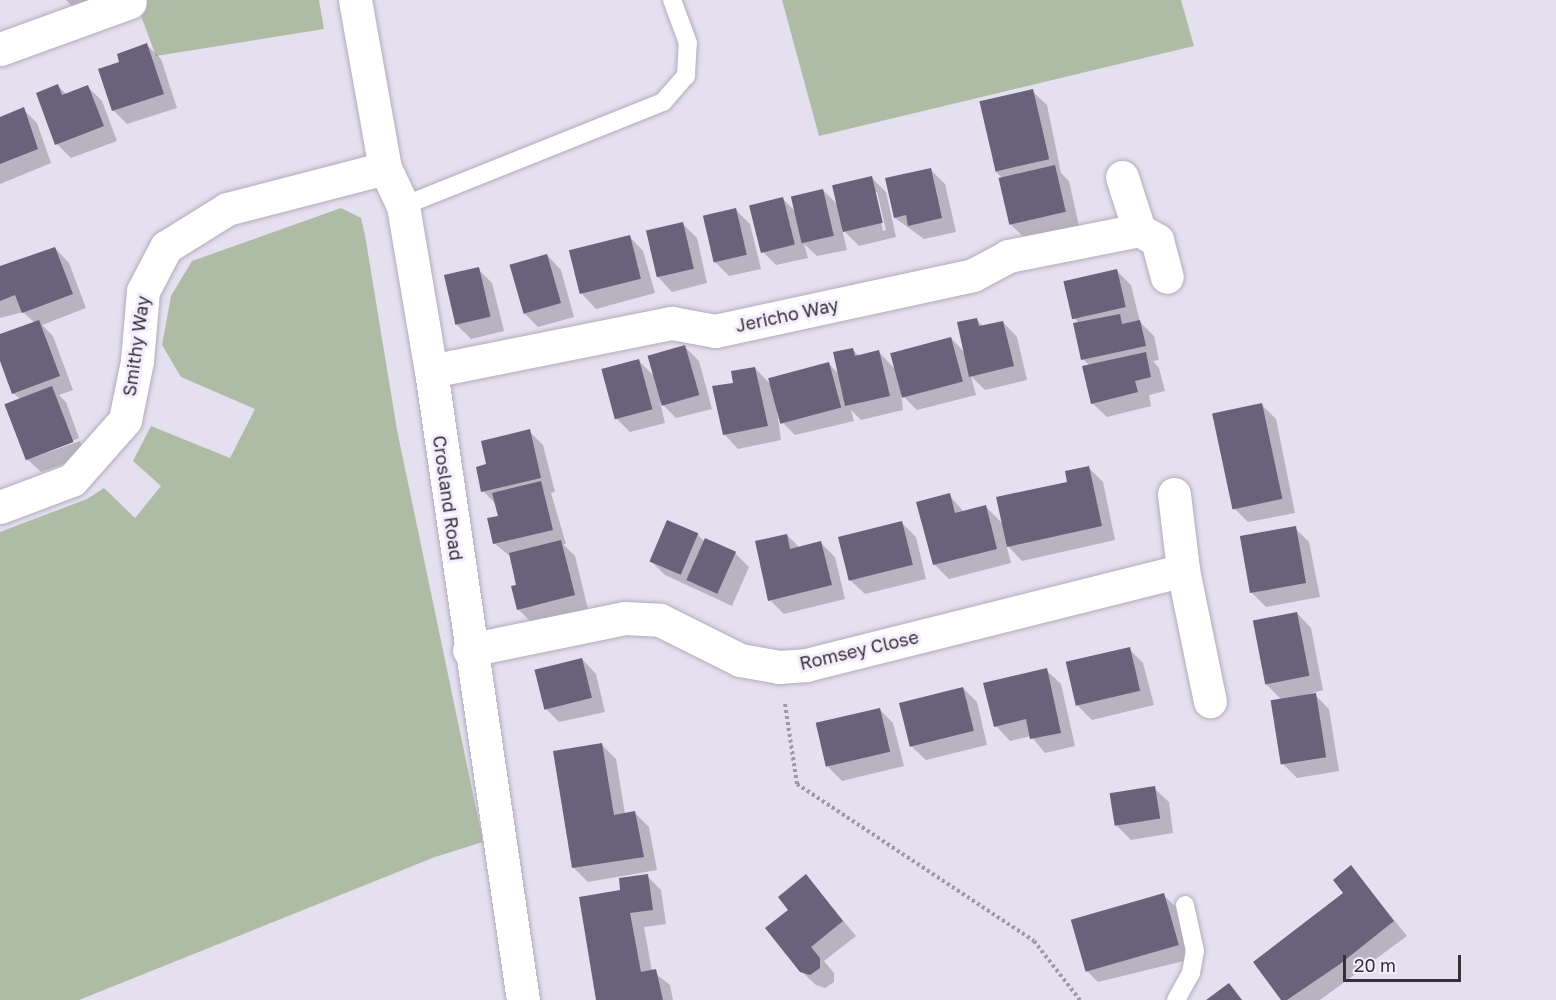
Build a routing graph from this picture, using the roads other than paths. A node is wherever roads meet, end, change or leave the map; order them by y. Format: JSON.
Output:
{"nodes":[{"id":1,"x":355,"y":0,"type":"edge"},
{"id":2,"x":672,"y":0,"type":"edge"},
{"id":3,"x":130,"y":2,"type":"dead end"},
{"id":4,"x":0,"y":49,"type":"edge"},
{"id":5,"x":385,"y":168,"type":"junction"},
{"id":6,"x":1122,"y":177,"type":"dead end"},
{"id":7,"x":403,"y":206,"type":"junction"},
{"id":8,"x":1138,"y":230,"type":"junction"},
{"id":9,"x":1167,"y":278,"type":"dead end"},
{"id":10,"x":431,"y":371,"type":"junction"},
{"id":11,"x":1174,"y":494,"type":"dead end"},
{"id":12,"x":0,"y":507,"type":"edge"},
{"id":13,"x":1183,"y":570,"type":"junction"},
{"id":14,"x":469,"y":650,"type":"junction"},
{"id":15,"x":1210,"y":701,"type":"dead end"},
{"id":16,"x":1185,"y":904,"type":"dead end"},
{"id":17,"x":522,"y":1000,"type":"edge"},
{"id":18,"x":1176,"y":1000,"type":"edge"}],
"edges":[{"from":1,"to":5,"type":"street","name":"Crosland Road"},
{"from":2,"to":7,"type":"lane"},
{"from":3,"to":4,"type":"street"},
{"from":5,"to":7,"type":"street","name":"Crosland Road"},
{"from":5,"to":12,"type":"street","name":"Smithy Way"},
{"from":6,"to":8,"type":"street"},
{"from":7,"to":10,"type":"street","name":"Crosland Road"},
{"from":8,"to":9,"type":"street"},
{"from":8,"to":10,"type":"street","name":"Jericho Way"},
{"from":10,"to":14,"type":"street","name":"Crosland Road"},
{"from":11,"to":13,"type":"street"},
{"from":13,"to":14,"type":"street","name":"Romsey Close"},
{"from":13,"to":15,"type":"street"},
{"from":14,"to":17,"type":"street","name":"Crosland Road"},
{"from":16,"to":18,"type":"lane"}]}
